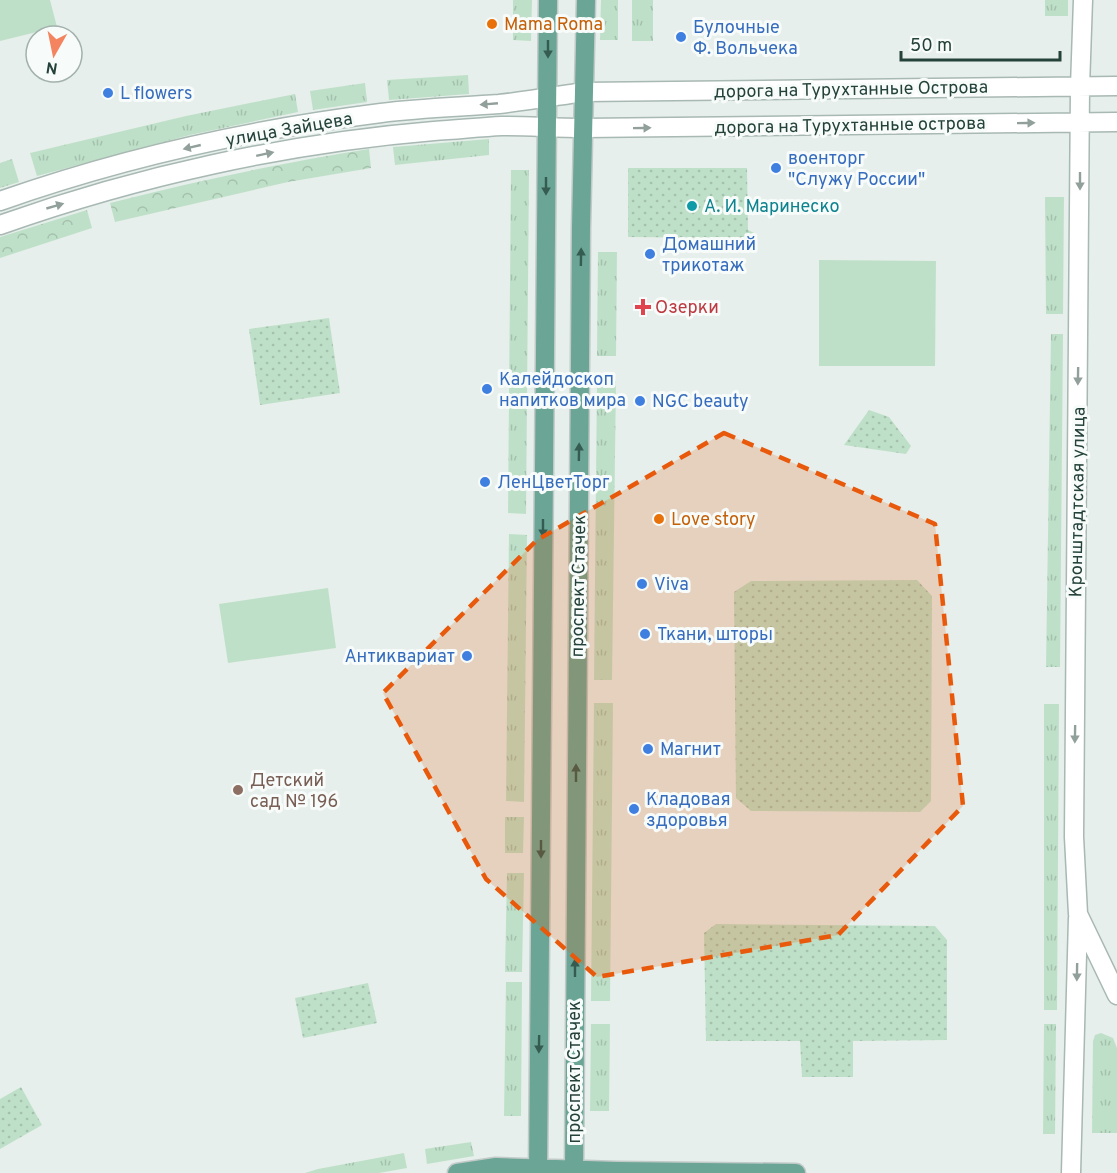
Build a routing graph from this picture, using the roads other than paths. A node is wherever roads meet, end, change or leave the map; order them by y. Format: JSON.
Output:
{"nodes":[{"id":1,"x":548,"y":0,"type":"edge"},
{"id":2,"x":586,"y":0,"type":"edge"},
{"id":3,"x":1083,"y":0,"type":"edge"},
{"id":4,"x":1117,"y":86,"type":"edge"},
{"id":5,"x":1080,"y":87,"type":"junction"},
{"id":6,"x":584,"y":92,"type":"junction"},
{"id":7,"x":547,"y":97,"type":"junction"},
{"id":8,"x":1080,"y":122,"type":"junction"},
{"id":9,"x":1117,"y":122,"type":"edge"},
{"id":10,"x":547,"y":127,"type":"junction"},
{"id":11,"x":584,"y":129,"type":"junction"},
{"id":12,"x":0,"y":201,"type":"edge"},
{"id":13,"x":0,"y":225,"type":"edge"},
{"id":14,"x":1078,"y":914,"type":"junction"},
{"id":15,"x":1117,"y":995,"type":"edge"},
{"id":16,"x":538,"y":1170,"type":"edge"},
{"id":17,"x":574,"y":1171,"type":"edge"},
{"id":18,"x":457,"y":1173,"type":"edge"},
{"id":19,"x":796,"y":1173,"type":"edge"},
{"id":20,"x":1071,"y":1173,"type":"edge"}],
"edges":[{"from":1,"to":7,"type":"main road","name":"проспект Стачек","one_way":true},
{"from":2,"to":6,"type":"main road","name":"проспект Стачек"},
{"from":3,"to":5,"type":"street","name":"Кронштадтская улица"},
{"from":4,"to":5,"type":"street","name":"дорога на Турухтанные Острова"},
{"from":5,"to":6,"type":"street","name":"дорога на Турухтанные Острова"},
{"from":5,"to":8,"type":"street","name":"Кронштадтская улица"},
{"from":6,"to":7,"type":"street","name":"улица Зайцева"},
{"from":6,"to":11,"type":"main road","name":"проспект Стачек"},
{"from":7,"to":10,"type":"main road","name":"проспект Стачек"},
{"from":7,"to":12,"type":"street","name":"улица Зайцева","one_way":true},
{"from":8,"to":9,"type":"street","name":"дорога на Турухтанные острова"},
{"from":11,"to":8,"type":"street","name":"дорога на Турухтанные острова","one_way":true},
{"from":8,"to":14,"type":"street","name":"Кронштадтская улица","one_way":true},
{"from":10,"to":11,"type":"street","name":"улица Зайцева"},
{"from":13,"to":10,"type":"street","name":"улица Зайцева","one_way":true},
{"from":10,"to":16,"type":"main road","name":"проспект Стачек","one_way":true},
{"from":17,"to":11,"type":"main road","name":"проспект Стачек","one_way":true},
{"from":14,"to":15,"type":"street","name":"Кронштадтская улица"},
{"from":14,"to":20,"type":"street","one_way":true},
{"from":16,"to":17,"type":"main road"},
{"from":16,"to":18,"type":"main road"},
{"from":17,"to":19,"type":"main road"}]}
